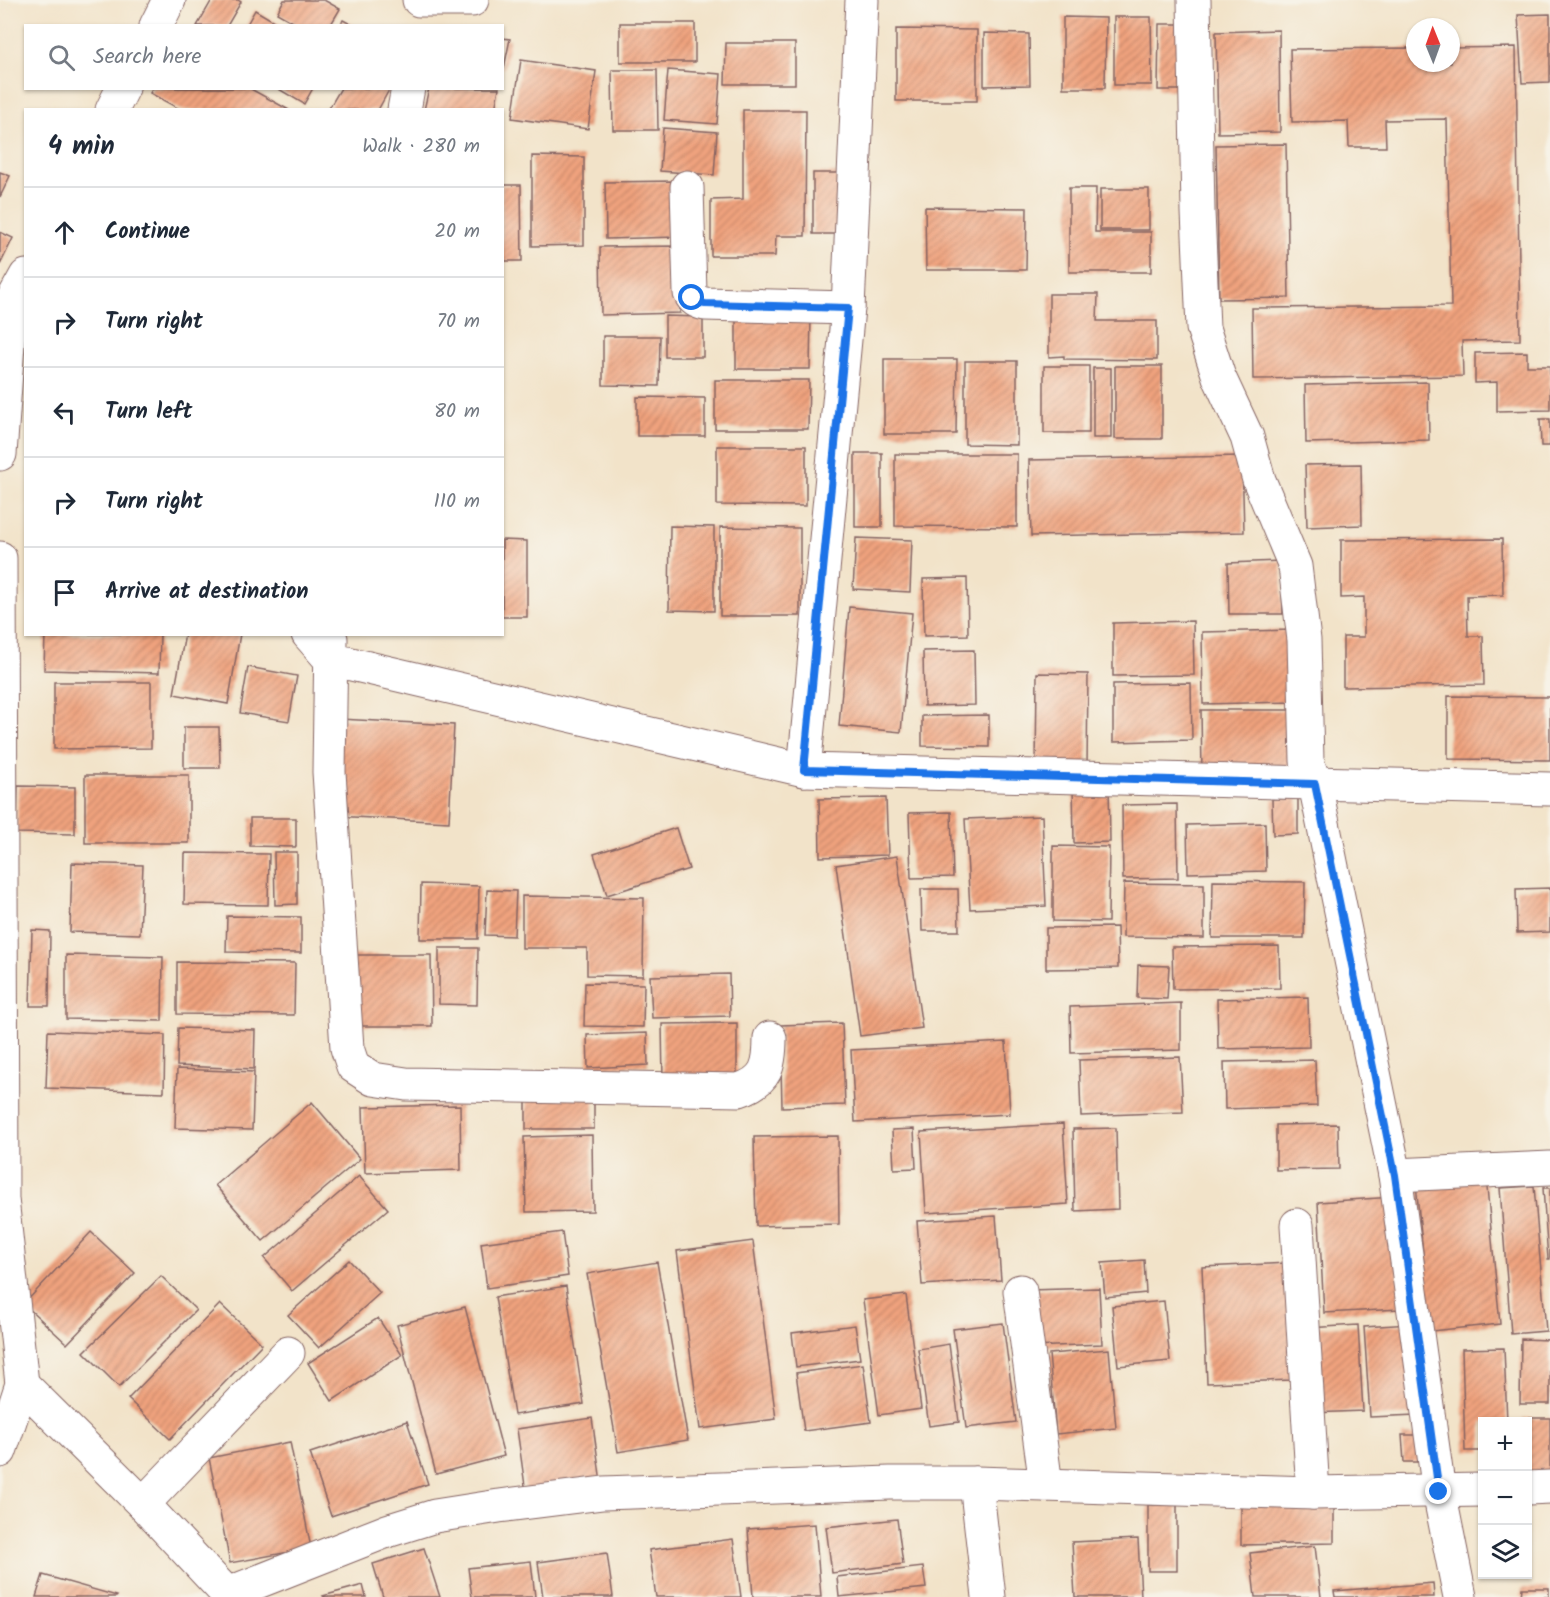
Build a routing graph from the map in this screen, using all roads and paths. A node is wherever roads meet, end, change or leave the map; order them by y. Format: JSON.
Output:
{"nodes":[{"id":1,"x":169,"y":0,"type":"edge"},
{"id":2,"x":471,"y":0,"type":"edge"},
{"id":3,"x":862,"y":0,"type":"edge"},
{"id":4,"x":1194,"y":0,"type":"edge"},
{"id":5,"x":422,"y":9,"type":"edge"},
{"id":6,"x":157,"y":24,"type":"edge"},
{"id":7,"x":122,"y":90,"type":"edge"},
{"id":8,"x":408,"y":90,"type":"edge"},
{"id":9,"x":113,"y":108,"type":"edge"},
{"id":10,"x":404,"y":108,"type":"edge"},
{"id":11,"x":687,"y":188,"type":"dead end"},
{"id":12,"x":12,"y":293,"type":"edge"},
{"id":13,"x":848,"y":308,"type":"junction"},
{"id":14,"x":16,"y":356,"type":"edge"},
{"id":15,"x":0,"y":454,"type":"edge"},
{"id":16,"x":0,"y":558,"type":"edge"},
{"id":17,"x":311,"y":636,"type":"edge"},
{"id":18,"x":330,"y":647,"type":"edge"},
{"id":19,"x":804,"y":770,"type":"junction"},
{"id":20,"x":1315,"y":784,"type":"junction"},
{"id":21,"x":1550,"y":789,"type":"edge"},
{"id":22,"x":770,"y":1038,"type":"dead end"},
{"id":23,"x":1550,"y":1168,"type":"edge"},
{"id":24,"x":1395,"y":1175,"type":"junction"},
{"id":25,"x":1,"y":1199,"type":"edge"},
{"id":26,"x":1297,"y":1225,"type":"dead end"},
{"id":27,"x":1020,"y":1291,"type":"dead end"},
{"id":28,"x":288,"y":1353,"type":"dead end"},
{"id":29,"x":22,"y":1384,"type":"junction"},
{"id":30,"x":0,"y":1450,"type":"edge"},
{"id":31,"x":976,"y":1483,"type":"junction"},
{"id":32,"x":1046,"y":1485,"type":"junction"},
{"id":33,"x":1550,"y":1487,"type":"edge"},
{"id":34,"x":1532,"y":1488,"type":"edge"},
{"id":35,"x":1478,"y":1490,"type":"edge"},
{"id":36,"x":1439,"y":1492,"type":"junction"},
{"id":37,"x":1313,"y":1493,"type":"junction"},
{"id":38,"x":143,"y":1504,"type":"junction"},
{"id":39,"x":229,"y":1595,"type":"edge"},
{"id":40,"x":988,"y":1597,"type":"edge"},
{"id":41,"x":1460,"y":1597,"type":"edge"}],
"edges":[{"from":1,"to":6,"type":"street"},
{"from":2,"to":5,"type":"street"},
{"from":3,"to":13,"type":"street"},
{"from":4,"to":20,"type":"street"},
{"from":7,"to":9,"type":"street"},
{"from":8,"to":10,"type":"street"},
{"from":11,"to":13,"type":"street"},
{"from":12,"to":14,"type":"street"},
{"from":13,"to":19,"type":"street"},
{"from":14,"to":15,"type":"street"},
{"from":16,"to":25,"type":"street"},
{"from":17,"to":18,"type":"street"},
{"from":18,"to":19,"type":"street"},
{"from":18,"to":22,"type":"street"},
{"from":19,"to":20,"type":"street"},
{"from":20,"to":21,"type":"street"},
{"from":20,"to":24,"type":"street"},
{"from":23,"to":24,"type":"street"},
{"from":24,"to":36,"type":"street"},
{"from":25,"to":29,"type":"street"},
{"from":26,"to":37,"type":"street"},
{"from":27,"to":32,"type":"street"},
{"from":28,"to":38,"type":"street"},
{"from":29,"to":30,"type":"street"},
{"from":29,"to":38,"type":"street"},
{"from":31,"to":32,"type":"street"},
{"from":31,"to":39,"type":"street"},
{"from":31,"to":40,"type":"street"},
{"from":32,"to":37,"type":"street"},
{"from":33,"to":34,"type":"street"},
{"from":35,"to":36,"type":"street"},
{"from":36,"to":37,"type":"street"},
{"from":36,"to":41,"type":"street"},
{"from":38,"to":39,"type":"street"}]}
